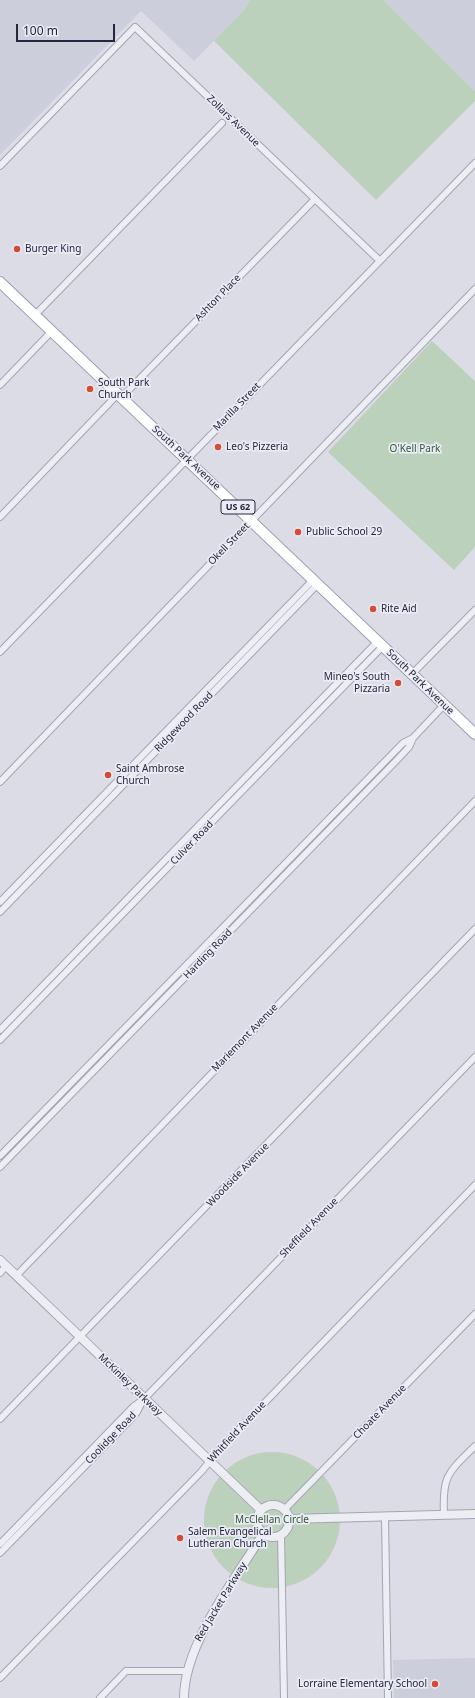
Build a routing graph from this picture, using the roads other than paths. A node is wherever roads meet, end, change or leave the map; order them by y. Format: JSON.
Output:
{"nodes":[{"id":1,"x":222,"y":123,"type":"dead end"},
{"id":2,"x":475,"y":162,"type":"edge"},
{"id":3,"x":0,"y":166,"type":"edge"},
{"id":4,"x":315,"y":199,"type":"junction"},
{"id":5,"x":380,"y":261,"type":"junction"},
{"id":6,"x":0,"y":282,"type":"edge"},
{"id":7,"x":475,"y":289,"type":"edge"},
{"id":8,"x":35,"y":315,"type":"junction"},
{"id":9,"x":52,"y":331,"type":"junction"},
{"id":10,"x":0,"y":385,"type":"edge"},
{"id":11,"x":120,"y":396,"type":"junction"},
{"id":12,"x":187,"y":459,"type":"junction"},
{"id":13,"x":0,"y":517,"type":"edge"},
{"id":14,"x":252,"y":520,"type":"junction"},
{"id":15,"x":316,"y":582,"type":"junction"},
{"id":16,"x":475,"y":610,"type":"edge"},
{"id":17,"x":380,"y":644,"type":"junction"},
{"id":18,"x":0,"y":652,"type":"edge"},
{"id":19,"x":412,"y":674,"type":"junction"},
{"id":20,"x":444,"y":705,"type":"junction"},
{"id":21,"x":170,"y":732,"type":"junction"},
{"id":22,"x":475,"y":734,"type":"edge"},
{"id":23,"x":413,"y":738,"type":"junction"},
{"id":24,"x":0,"y":782,"type":"edge"},
{"id":25,"x":101,"y":798,"type":"junction"},
{"id":26,"x":475,"y":801,"type":"edge"},
{"id":27,"x":106,"y":802,"type":"junction"},
{"id":28,"x":326,"y":821,"type":"junction"},
{"id":29,"x":332,"y":827,"type":"junction"},
{"id":30,"x":35,"y":865,"type":"junction"},
{"id":31,"x":40,"y":870,"type":"junction"},
{"id":32,"x":272,"y":876,"type":"junction"},
{"id":33,"x":278,"y":882,"type":"junction"},
{"id":34,"x":0,"y":902,"type":"edge"},
{"id":35,"x":0,"y":912,"type":"edge"},
{"id":36,"x":221,"y":929,"type":"junction"},
{"id":37,"x":475,"y":929,"type":"edge"},
{"id":38,"x":227,"y":935,"type":"junction"},
{"id":39,"x":168,"y":983,"type":"junction"},
{"id":40,"x":174,"y":989,"type":"junction"},
{"id":41,"x":0,"y":1030,"type":"edge"},
{"id":42,"x":114,"y":1038,"type":"junction"},
{"id":43,"x":0,"y":1040,"type":"edge"},
{"id":44,"x":121,"y":1044,"type":"junction"},
{"id":45,"x":475,"y":1057,"type":"edge"},
{"id":46,"x":63,"y":1092,"type":"junction"},
{"id":47,"x":69,"y":1097,"type":"junction"},
{"id":48,"x":11,"y":1145,"type":"junction"},
{"id":49,"x":16,"y":1151,"type":"junction"},
{"id":50,"x":0,"y":1156,"type":"edge"},
{"id":51,"x":0,"y":1167,"type":"edge"},
{"id":52,"x":475,"y":1185,"type":"edge"},
{"id":53,"x":0,"y":1260,"type":"edge"},
{"id":54,"x":6,"y":1266,"type":"junction"},
{"id":55,"x":0,"y":1273,"type":"edge"},
{"id":56,"x":16,"y":1276,"type":"junction"},
{"id":57,"x":475,"y":1314,"type":"edge"},
{"id":58,"x":81,"y":1338,"type":"junction"},
{"id":59,"x":144,"y":1399,"type":"junction"},
{"id":60,"x":0,"y":1419,"type":"edge"},
{"id":61,"x":475,"y":1446,"type":"edge"},
{"id":62,"x":210,"y":1461,"type":"junction"},
{"id":63,"x":64,"y":1483,"type":"junction"},
{"id":64,"x":261,"y":1510,"type":"junction"},
{"id":65,"x":284,"y":1510,"type":"junction"},
{"id":66,"x":475,"y":1514,"type":"edge"},
{"id":67,"x":444,"y":1515,"type":"junction"},
{"id":68,"x":384,"y":1518,"type":"junction"},
{"id":69,"x":289,"y":1519,"type":"junction"},
{"id":70,"x":263,"y":1534,"type":"junction"},
{"id":71,"x":281,"y":1534,"type":"junction"},
{"id":72,"x":0,"y":1544,"type":"edge"},
{"id":73,"x":0,"y":1553,"type":"edge"},
{"id":74,"x":186,"y":1672,"type":"junction"},
{"id":75,"x":0,"y":1678,"type":"edge"},
{"id":76,"x":100,"y":1698,"type":"edge"},
{"id":77,"x":184,"y":1698,"type":"edge"},
{"id":78,"x":284,"y":1698,"type":"edge"},
{"id":79,"x":388,"y":1698,"type":"edge"}],
"edges":[{"from":1,"to":8,"type":"street"},
{"from":2,"to":5,"type":"street","name":"Marilla Street"},
{"from":3,"to":4,"type":"street","name":"Zollars Avenue"},
{"from":4,"to":5,"type":"street","name":"Zollars Avenue"},
{"from":4,"to":11,"type":"street","name":"Ashton Place"},
{"from":5,"to":12,"type":"street","name":"Marilla Street"},
{"from":6,"to":8,"type":"main road","name":"South Park Avenue","number":"US 62"},
{"from":7,"to":14,"type":"street","name":"Okell Street"},
{"from":8,"to":9,"type":"main road","name":"South Park Avenue","number":"US 62"},
{"from":9,"to":10,"type":"street"},
{"from":9,"to":11,"type":"main road","name":"South Park Avenue","number":"US 62"},
{"from":11,"to":12,"type":"main road","name":"South Park Avenue","number":"US 62"},
{"from":11,"to":13,"type":"street","name":"Ashton Place"},
{"from":12,"to":14,"type":"main road","name":"South Park Avenue","number":"US 62"},
{"from":12,"to":18,"type":"street","name":"Marilla Street"},
{"from":14,"to":15,"type":"main road","name":"South Park Avenue","number":"US 62"},
{"from":14,"to":24,"type":"street","name":"Okell Street"},
{"from":15,"to":17,"type":"main road","name":"South Park Avenue","number":"US 62"},
{"from":15,"to":21,"type":"street","name":"Ridgewood Road"},
{"from":16,"to":19,"type":"street"},
{"from":17,"to":19,"type":"main road","name":"South Park Avenue","number":"US 62"},
{"from":17,"to":41,"type":"street","name":"Culver Road"},
{"from":17,"to":43,"type":"street","name":"Culver Road"},
{"from":19,"to":20,"type":"main road","name":"South Park Avenue","number":"US 62"},
{"from":20,"to":22,"type":"main road","name":"South Park Avenue","number":"US 62"},
{"from":20,"to":23,"type":"street","name":"Harding Road"},
{"from":21,"to":25,"type":"street","name":"Ridgewood Road"},
{"from":21,"to":27,"type":"street","name":"Ridgewood Road"},
{"from":23,"to":28,"type":"street","name":"Harding Road"},
{"from":23,"to":29,"type":"street","name":"Harding Road"},
{"from":25,"to":27,"type":"street"},
{"from":25,"to":30,"type":"street","name":"Ridgewood Road"},
{"from":26,"to":56,"type":"street","name":"Mariemont Avenue"},
{"from":27,"to":31,"type":"street","name":"Ridgewood Road"},
{"from":28,"to":29,"type":"street"},
{"from":28,"to":32,"type":"street","name":"Harding Road"},
{"from":29,"to":33,"type":"street","name":"Harding Road"},
{"from":30,"to":31,"type":"street"},
{"from":30,"to":34,"type":"street","name":"Ridgewood Road"},
{"from":31,"to":35,"type":"street","name":"Ridgewood Road"},
{"from":32,"to":33,"type":"street"},
{"from":32,"to":36,"type":"street","name":"Harding Road"},
{"from":33,"to":38,"type":"street","name":"Harding Road"},
{"from":36,"to":38,"type":"street"},
{"from":36,"to":39,"type":"street","name":"Harding Road"},
{"from":37,"to":58,"type":"street","name":"Woodside Avenue"},
{"from":38,"to":40,"type":"street","name":"Harding Road"},
{"from":39,"to":40,"type":"street"},
{"from":39,"to":42,"type":"street","name":"Harding Road"},
{"from":40,"to":44,"type":"street","name":"Harding Road"},
{"from":42,"to":44,"type":"street"},
{"from":42,"to":46,"type":"street","name":"Harding Road"},
{"from":44,"to":47,"type":"street","name":"Harding Road"},
{"from":45,"to":59,"type":"street","name":"Sheffield Avenue"},
{"from":46,"to":47,"type":"street"},
{"from":46,"to":48,"type":"street","name":"Harding Road"},
{"from":47,"to":49,"type":"street","name":"Harding Road"},
{"from":48,"to":49,"type":"street"},
{"from":48,"to":50,"type":"street","name":"Harding Road"},
{"from":49,"to":51,"type":"street","name":"Harding Road"},
{"from":52,"to":62,"type":"street","name":"Whitfield Avenue"},
{"from":53,"to":54,"type":"street","name":"McKinley Parkway"},
{"from":54,"to":55,"type":"street"},
{"from":54,"to":56,"type":"street","name":"McKinley Parkway"},
{"from":56,"to":58,"type":"street","name":"McKinley Parkway"},
{"from":57,"to":65,"type":"street","name":"Choate Avenue"},
{"from":58,"to":59,"type":"street","name":"McKinley Parkway"},
{"from":58,"to":60,"type":"street","name":"Woodside Avenue"},
{"from":59,"to":62,"type":"street","name":"McKinley Parkway"},
{"from":59,"to":63,"type":"street","name":"Coolidge Road"},
{"from":61,"to":67,"type":"street"},
{"from":62,"to":64,"type":"street","name":"McKinley Parkway"},
{"from":62,"to":75,"type":"street","name":"Whitfield Avenue"},
{"from":63,"to":72,"type":"street","name":"Coolidge Road"},
{"from":63,"to":73,"type":"street","name":"Coolidge Road"},
{"from":64,"to":65,"type":"street"},
{"from":64,"to":70,"type":"street"},
{"from":65,"to":69,"type":"street"},
{"from":66,"to":67,"type":"street"},
{"from":67,"to":68,"type":"street"},
{"from":68,"to":69,"type":"street"},
{"from":68,"to":79,"type":"street"},
{"from":69,"to":71,"type":"street"},
{"from":70,"to":71,"type":"street"},
{"from":70,"to":74,"type":"street","name":"Red Jacket Parkway"},
{"from":71,"to":78,"type":"street"},
{"from":74,"to":76,"type":"street"},
{"from":74,"to":77,"type":"street","name":"Red Jacket Parkway"}]}
